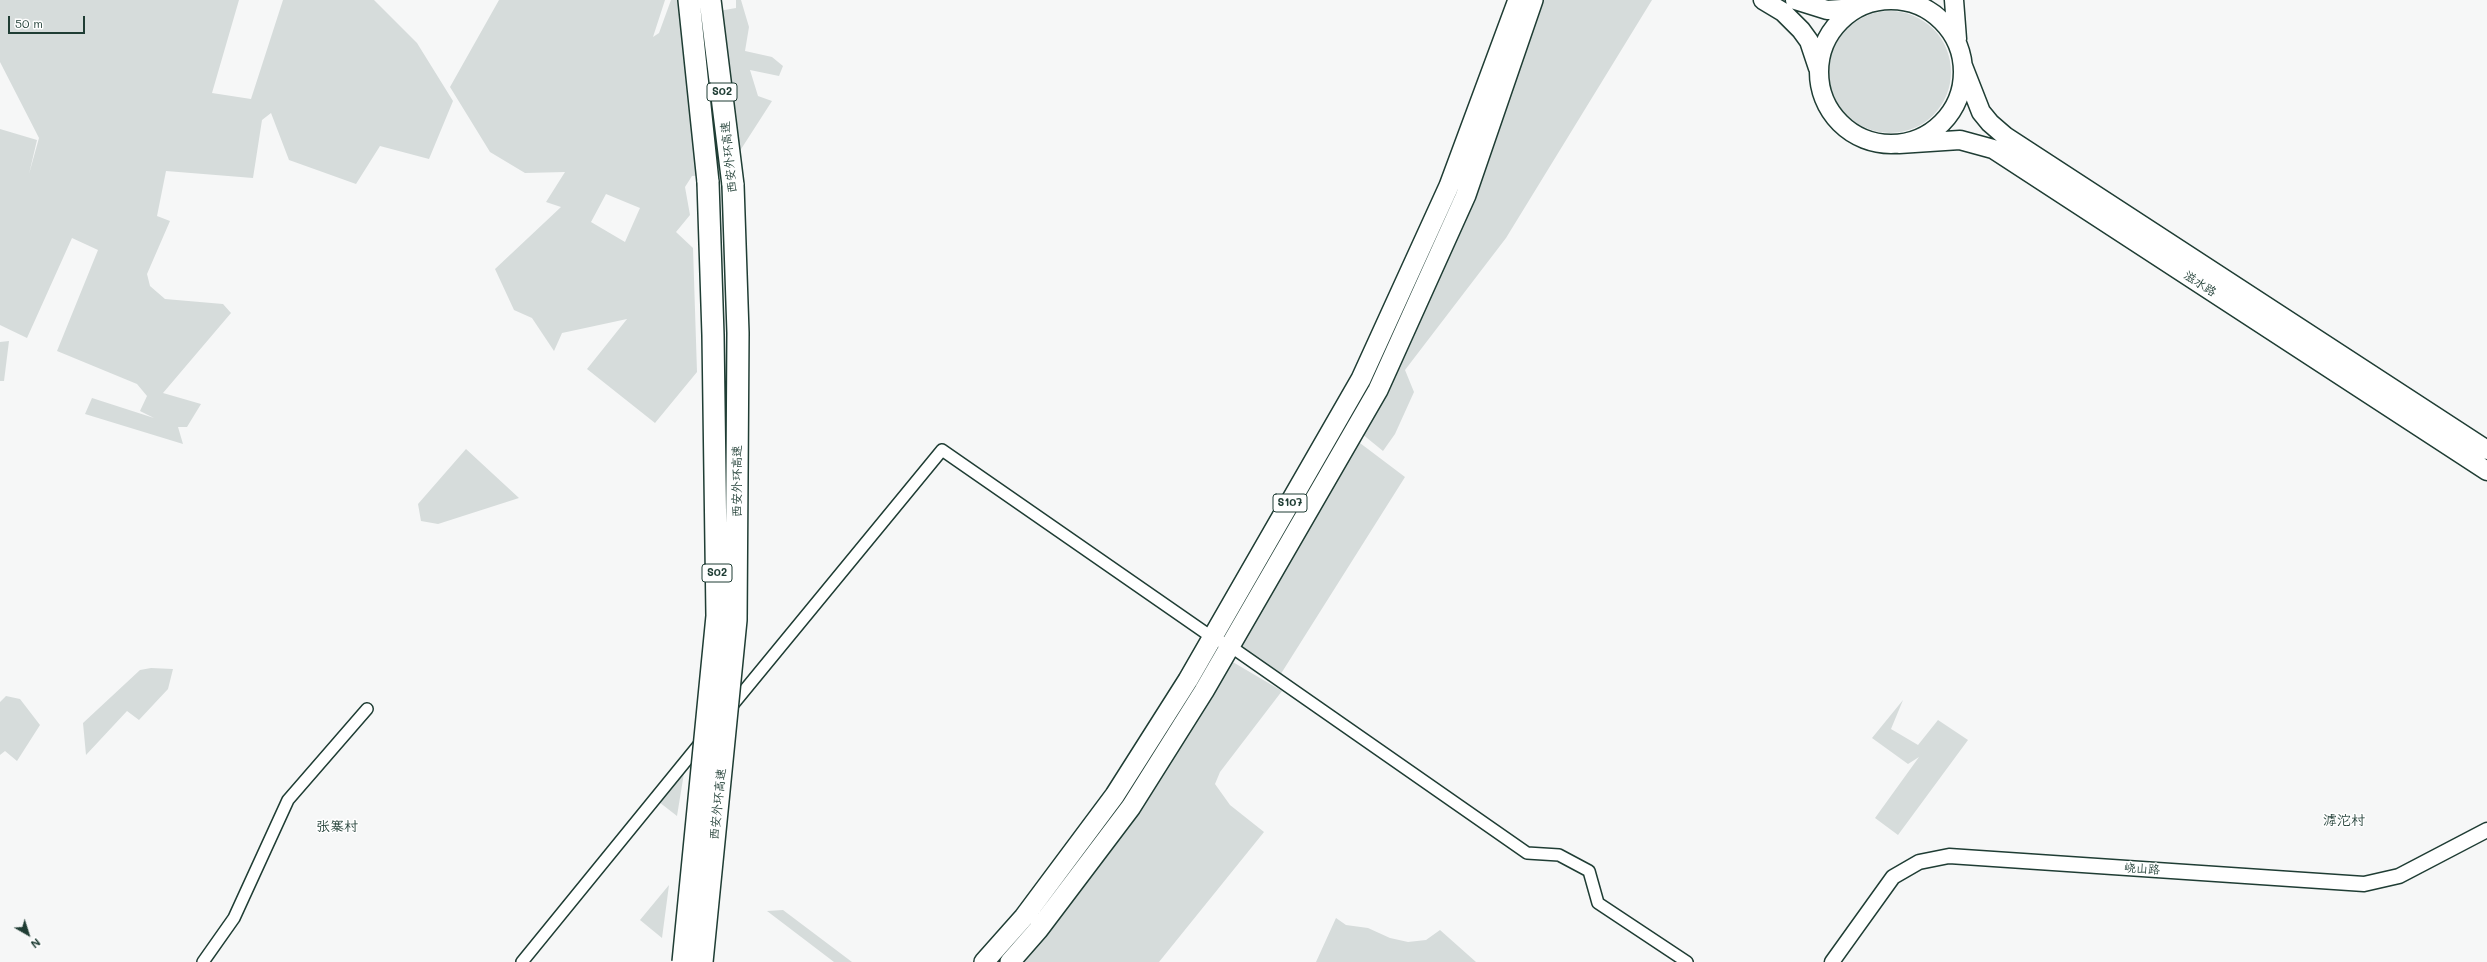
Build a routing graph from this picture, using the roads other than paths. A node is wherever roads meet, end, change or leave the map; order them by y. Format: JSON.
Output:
{"nodes":[{"id":1,"x":689,"y":0,"type":"edge"},
{"id":2,"x":710,"y":0,"type":"edge"},
{"id":3,"x":1518,"y":0,"type":"edge"},
{"id":4,"x":1533,"y":0,"type":"edge"},
{"id":5,"x":1764,"y":0,"type":"edge"},
{"id":6,"x":1795,"y":0,"type":"edge"},
{"id":7,"x":1881,"y":0,"type":"edge"},
{"id":8,"x":1954,"y":0,"type":"edge"},
{"id":9,"x":1856,"y":8,"type":"junction"},
{"id":10,"x":1958,"y":44,"type":"junction"},
{"id":11,"x":1964,"y":66,"type":"junction"},
{"id":12,"x":1818,"y":68,"type":"junction"},
{"id":13,"x":1899,"y":144,"type":"junction"},
{"id":14,"x":2487,"y":450,"type":"edge"},
{"id":15,"x":2487,"y":471,"type":"edge"},
{"id":16,"x":1213,"y":638,"type":"junction"},
{"id":17,"x":1230,"y":646,"type":"junction"},
{"id":18,"x":367,"y":709,"type":"dead end"},
{"id":19,"x":2487,"y":830,"type":"edge"},
{"id":20,"x":203,"y":962,"type":"edge"},
{"id":21,"x":522,"y":962,"type":"edge"},
{"id":22,"x":683,"y":962,"type":"edge"},
{"id":23,"x":702,"y":962,"type":"edge"},
{"id":24,"x":984,"y":962,"type":"edge"},
{"id":25,"x":1010,"y":962,"type":"edge"},
{"id":26,"x":1687,"y":962,"type":"edge"},
{"id":27,"x":1832,"y":962,"type":"edge"}],
"edges":[{"from":1,"to":22,"type":"highway","name":"西安外环高速","number":"S02","bridge":true},
{"from":2,"to":23,"type":"highway","name":"西安外环高速","number":"S02","bridge":true},
{"from":3,"to":16,"type":"highway","number":"S107"},
{"from":4,"to":17,"type":"highway","number":"S107"},
{"from":5,"to":12,"type":"main road"},
{"from":6,"to":9,"type":"main road"},
{"from":7,"to":9,"type":"main road"},
{"from":7,"to":10,"type":"main road"},
{"from":8,"to":10,"type":"main road"},
{"from":9,"to":12,"type":"main road"},
{"from":10,"to":11,"type":"main road"},
{"from":11,"to":13,"type":"main road"},
{"from":11,"to":14,"type":"main road","name":"滋水路"},
{"from":12,"to":13,"type":"main road"},
{"from":13,"to":15,"type":"main road","name":"滋水路"},
{"from":16,"to":17,"type":"street"},
{"from":16,"to":21,"type":"street"},
{"from":16,"to":24,"type":"highway","number":"S107"},
{"from":17,"to":25,"type":"highway","number":"S107"},
{"from":17,"to":26,"type":"street"},
{"from":18,"to":20,"type":"street"},
{"from":19,"to":27,"type":"street","name":"峣山路"}]}
